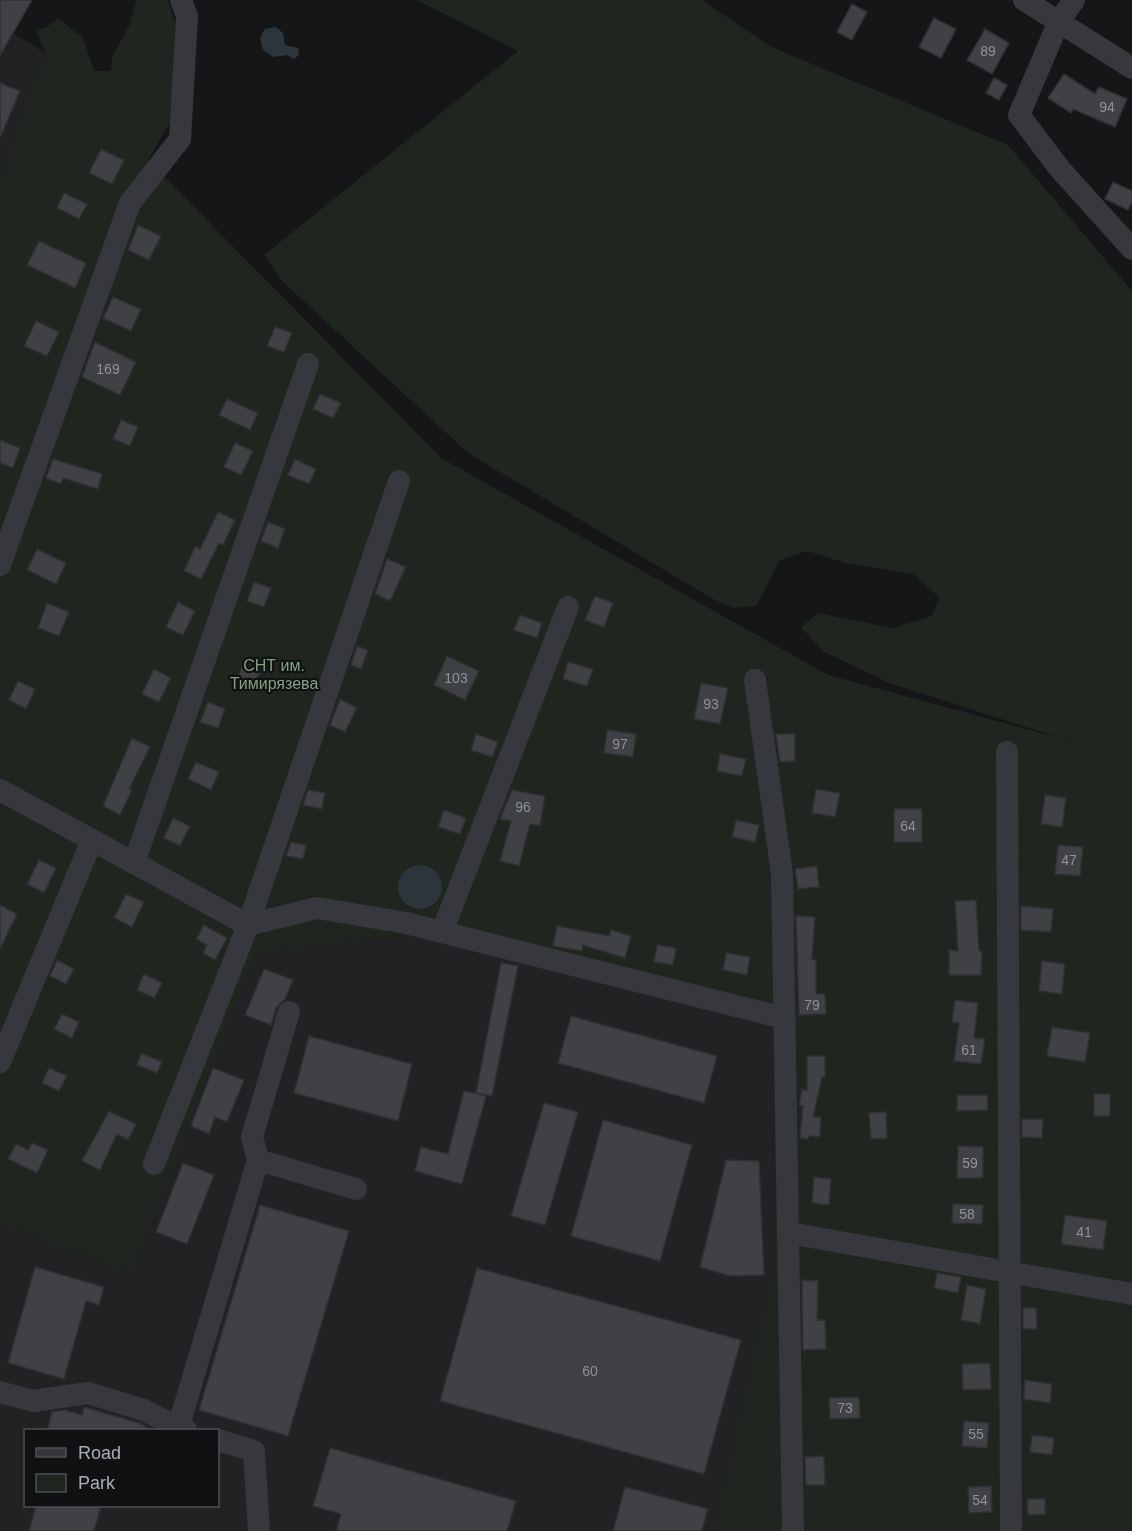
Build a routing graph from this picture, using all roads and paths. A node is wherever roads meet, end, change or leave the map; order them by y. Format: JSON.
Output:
{"nodes":[{"id":1,"x":181,"y":0,"type":"edge"},
{"id":2,"x":1024,"y":0,"type":"edge"},
{"id":3,"x":1074,"y":0,"type":"edge"},
{"id":4,"x":1059,"y":21,"type":"junction"},
{"id":5,"x":1132,"y":68,"type":"edge"},
{"id":6,"x":1132,"y":249,"type":"edge"},
{"id":7,"x":308,"y":364,"type":"dead end"},
{"id":8,"x":399,"y":481,"type":"dead end"},
{"id":9,"x":0,"y":565,"type":"edge"},
{"id":10,"x":568,"y":607,"type":"dead end"},
{"id":11,"x":755,"y":680,"type":"dead end"},
{"id":12,"x":1007,"y":752,"type":"dead end"},
{"id":13,"x":0,"y":790,"type":"edge"},
{"id":14,"x":92,"y":840,"type":"junction"},
{"id":15,"x":134,"y":863,"type":"junction"},
{"id":16,"x":248,"y":925,"type":"junction"},
{"id":17,"x":442,"y":932,"type":"junction"},
{"id":18,"x":289,"y":1012,"type":"dead end"},
{"id":19,"x":784,"y":1018,"type":"junction"},
{"id":20,"x":0,"y":1062,"type":"edge"},
{"id":21,"x":258,"y":1160,"type":"junction"},
{"id":22,"x":154,"y":1164,"type":"dead end"},
{"id":23,"x":356,"y":1190,"type":"dead end"},
{"id":24,"x":789,"y":1233,"type":"junction"},
{"id":25,"x":1009,"y":1272,"type":"junction"},
{"id":26,"x":1132,"y":1294,"type":"edge"},
{"id":27,"x":0,"y":1392,"type":"edge"},
{"id":28,"x":182,"y":1429,"type":"edge"},
{"id":29,"x":219,"y":1440,"type":"edge"},
{"id":30,"x":258,"y":1531,"type":"edge"},
{"id":31,"x":793,"y":1531,"type":"edge"},
{"id":32,"x":1011,"y":1531,"type":"edge"}],
"edges":[{"from":1,"to":9,"type":"street"},
{"from":2,"to":4,"type":"street"},
{"from":3,"to":4,"type":"street"},
{"from":4,"to":5,"type":"street"},
{"from":4,"to":6,"type":"street"},
{"from":7,"to":15,"type":"street"},
{"from":8,"to":16,"type":"street"},
{"from":10,"to":17,"type":"street"},
{"from":11,"to":19,"type":"street"},
{"from":12,"to":25,"type":"street"},
{"from":13,"to":14,"type":"street"},
{"from":14,"to":15,"type":"street"},
{"from":14,"to":20,"type":"street"},
{"from":15,"to":16,"type":"street"},
{"from":16,"to":17,"type":"street"},
{"from":16,"to":22,"type":"street"},
{"from":17,"to":19,"type":"street"},
{"from":18,"to":21,"type":"street"},
{"from":19,"to":24,"type":"street"},
{"from":21,"to":23,"type":"street"},
{"from":21,"to":28,"type":"street"},
{"from":24,"to":25,"type":"street"},
{"from":24,"to":31,"type":"street"},
{"from":25,"to":26,"type":"street"},
{"from":25,"to":32,"type":"street"},
{"from":27,"to":28,"type":"street"},
{"from":29,"to":30,"type":"street"}]}
